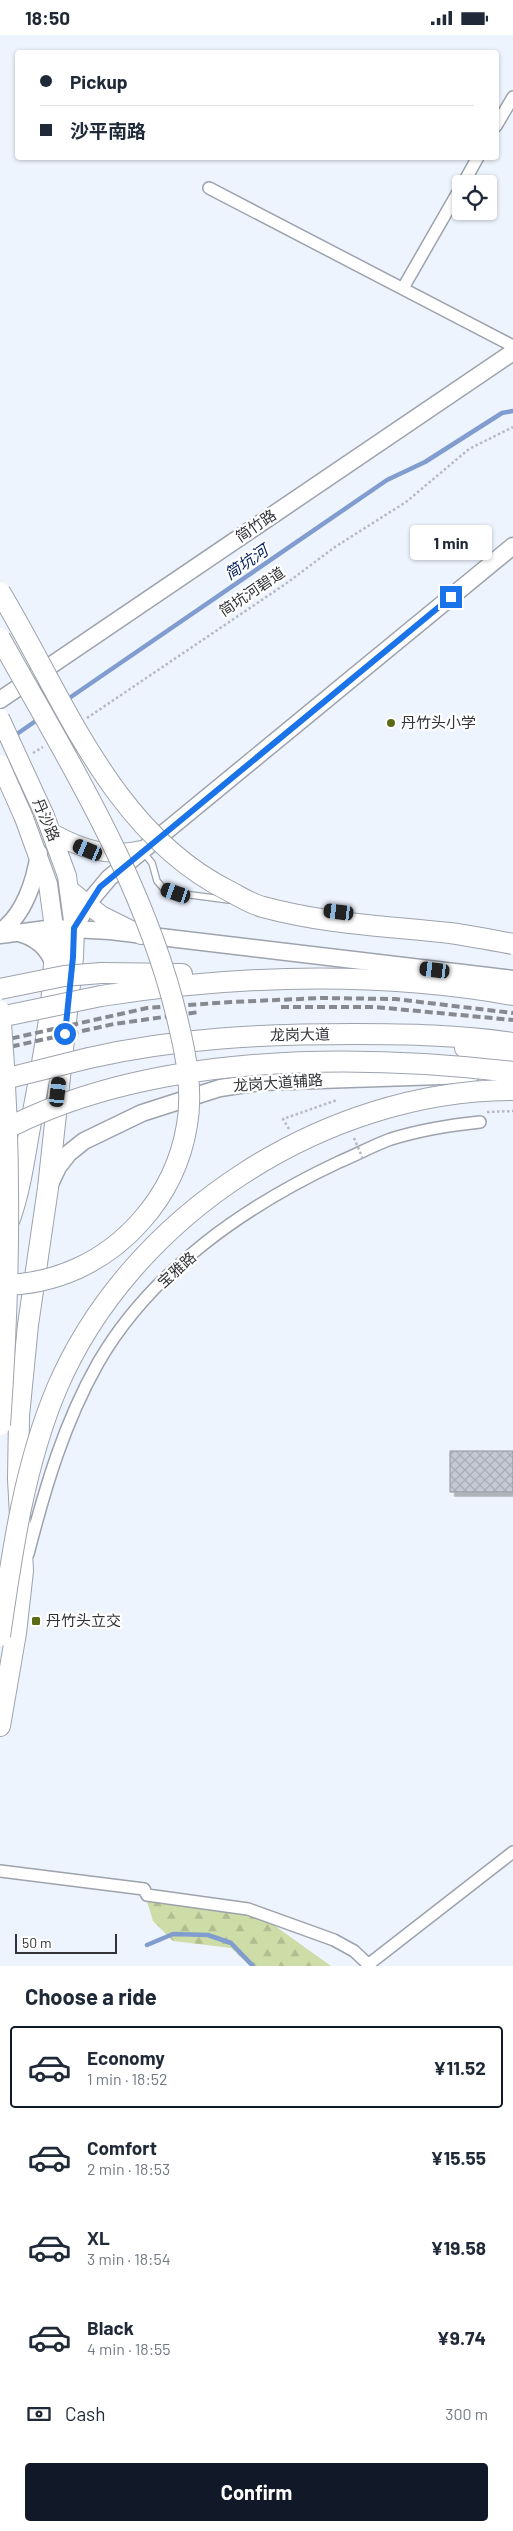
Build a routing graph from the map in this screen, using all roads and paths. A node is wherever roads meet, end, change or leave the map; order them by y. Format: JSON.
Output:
{"nodes":[{"id":1,"x":513,"y":97,"type":"edge"},
{"id":2,"x":499,"y":121,"type":"edge"},
{"id":3,"x":476,"y":160,"type":"edge"},
{"id":4,"x":468,"y":175,"type":"edge"},
{"id":5,"x":209,"y":188,"type":"dead end"},
{"id":6,"x":452,"y":202,"type":"edge"},
{"id":7,"x":403,"y":288,"type":"junction"},
{"id":8,"x":513,"y":346,"type":"edge"},
{"id":9,"x":513,"y":352,"type":"edge"},
{"id":10,"x":513,"y":427,"type":"edge"},
{"id":11,"x":513,"y":546,"type":"edge"},
{"id":12,"x":0,"y":592,"type":"edge"},
{"id":13,"x":0,"y":638,"type":"edge"},
{"id":14,"x":0,"y":700,"type":"edge"},
{"id":15,"x":0,"y":718,"type":"edge"},
{"id":16,"x":84,"y":721,"type":"dead end"},
{"id":17,"x":50,"y":742,"type":"dead end"},
{"id":18,"x":25,"y":758,"type":"dead end"},
{"id":19,"x":0,"y":764,"type":"edge"},
{"id":20,"x":52,"y":833,"type":"junction"},
{"id":21,"x":142,"y":850,"type":"junction"},
{"id":22,"x":39,"y":853,"type":"junction"},
{"id":23,"x":70,"y":890,"type":"junction"},
{"id":24,"x":87,"y":905,"type":"junction"},
{"id":25,"x":296,"y":907,"type":"dead end"},
{"id":26,"x":411,"y":922,"type":"dead end"},
{"id":27,"x":54,"y":928,"type":"junction"},
{"id":28,"x":74,"y":928,"type":"junction"},
{"id":29,"x":5,"y":933,"type":"edge"},
{"id":30,"x":142,"y":935,"type":"junction"},
{"id":31,"x":513,"y":937,"type":"edge"},
{"id":32,"x":202,"y":942,"type":"junction"},
{"id":33,"x":513,"y":943,"type":"edge"},
{"id":34,"x":54,"y":957,"type":"junction"},
{"id":35,"x":513,"y":979,"type":"edge"},
{"id":36,"x":233,"y":980,"type":"junction"},
{"id":37,"x":0,"y":989,"type":"edge"},
{"id":38,"x":513,"y":995,"type":"edge"},
{"id":39,"x":0,"y":1011,"type":"edge"},
{"id":40,"x":0,"y":1017,"type":"edge"},
{"id":41,"x":408,"y":1034,"type":"junction"},
{"id":42,"x":513,"y":1043,"type":"edge"},
{"id":43,"x":513,"y":1059,"type":"edge"},
{"id":44,"x":513,"y":1073,"type":"edge"},
{"id":45,"x":0,"y":1080,"type":"edge"},
{"id":46,"x":513,"y":1089,"type":"edge"},
{"id":47,"x":337,"y":1100,"type":"dead end"},
{"id":48,"x":513,"y":1111,"type":"edge"},
{"id":49,"x":488,"y":1112,"type":"dead end"},
{"id":50,"x":480,"y":1122,"type":"dead end"},
{"id":51,"x":296,"y":1127,"type":"dead end"},
{"id":52,"x":0,"y":1132,"type":"edge"},
{"id":53,"x":48,"y":1188,"type":"junction"},
{"id":54,"x":8,"y":1196,"type":"edge"},
{"id":55,"x":0,"y":1249,"type":"edge"},
{"id":56,"x":0,"y":1285,"type":"edge"},
{"id":57,"x":9,"y":1426,"type":"edge"},
{"id":58,"x":66,"y":1430,"type":"junction"},
{"id":59,"x":23,"y":1571,"type":"junction"},
{"id":60,"x":0,"y":1635,"type":"edge"},
{"id":61,"x":0,"y":1725,"type":"edge"},
{"id":62,"x":513,"y":1852,"type":"edge"},
{"id":63,"x":0,"y":1871,"type":"edge"},
{"id":64,"x":370,"y":1965,"type":"edge"}],
"edges":[{"from":1,"to":2,"type":"street"},
{"from":3,"to":4,"type":"street"},
{"from":5,"to":7,"type":"street"},
{"from":6,"to":7,"type":"street"},
{"from":7,"to":8,"type":"street"},
{"from":9,"to":14,"type":"main road","name":"简竹路"},
{"from":10,"to":16,"type":"path","name":"简坑河碧道"},
{"from":11,"to":21,"type":"main road"},
{"from":12,"to":33,"type":"highway","bridge":true},
{"from":13,"to":56,"type":"highway","bridge":true},
{"from":15,"to":20,"type":"main road","name":"丹沙路","bridge":true},
{"from":17,"to":18,"type":"path"},
{"from":19,"to":22,"type":"main road","name":"丹沙路","bridge":true},
{"from":20,"to":21,"type":"main road"},
{"from":20,"to":23,"type":"main road","name":"丹沙路"},
{"from":21,"to":24,"type":"main road"},
{"from":21,"to":25,"type":"lane"},
{"from":21,"to":32,"type":"main road"},
{"from":22,"to":27,"type":"main road","name":"丹沙路"},
{"from":22,"to":29,"type":"main road"},
{"from":23,"to":24,"type":"main road"},
{"from":23,"to":28,"type":"main road","name":"丹沙路"},
{"from":24,"to":28,"type":"main road"},
{"from":24,"to":30,"type":"main road"},
{"from":26,"to":31,"type":"lane"},
{"from":27,"to":28,"type":"main road"},
{"from":27,"to":29,"type":"main road"},
{"from":27,"to":34,"type":"highway"},
{"from":28,"to":30,"type":"main road"},
{"from":28,"to":53,"type":"highway"},
{"from":29,"to":34,"type":"main road"},
{"from":30,"to":32,"type":"main road"},
{"from":32,"to":35,"type":"main road"},
{"from":34,"to":54,"type":"highway"},
{"from":36,"to":37,"type":"highway","bridge":true},
{"from":36,"to":38,"type":"highway"},
{"from":36,"to":40,"type":"highway","bridge":true},
{"from":39,"to":57,"type":"highway","bridge":true},
{"from":41,"to":42,"type":"highway","name":"龙岗大道"},
{"from":41,"to":43,"type":"highway"},
{"from":41,"to":45,"type":"highway","name":"龙岗大道","bridge":true},
{"from":44,"to":52,"type":"highway","bridge":true},
{"from":44,"to":53,"type":"main road","name":"龙岗大道辅路"},
{"from":46,"to":60,"type":"highway","bridge":true},
{"from":47,"to":51,"type":"path"},
{"from":48,"to":49,"type":"path"},
{"from":50,"to":58,"type":"street","name":"宝雅路"},
{"from":53,"to":57,"type":"highway"},
{"from":54,"to":55,"type":"highway"},
{"from":57,"to":58,"type":"street"},
{"from":57,"to":59,"type":"highway"},
{"from":58,"to":59,"type":"street","name":"宝雅路"},
{"from":59,"to":61,"type":"highway"},
{"from":62,"to":64,"type":"street"},
{"from":63,"to":64,"type":"street"}]}
